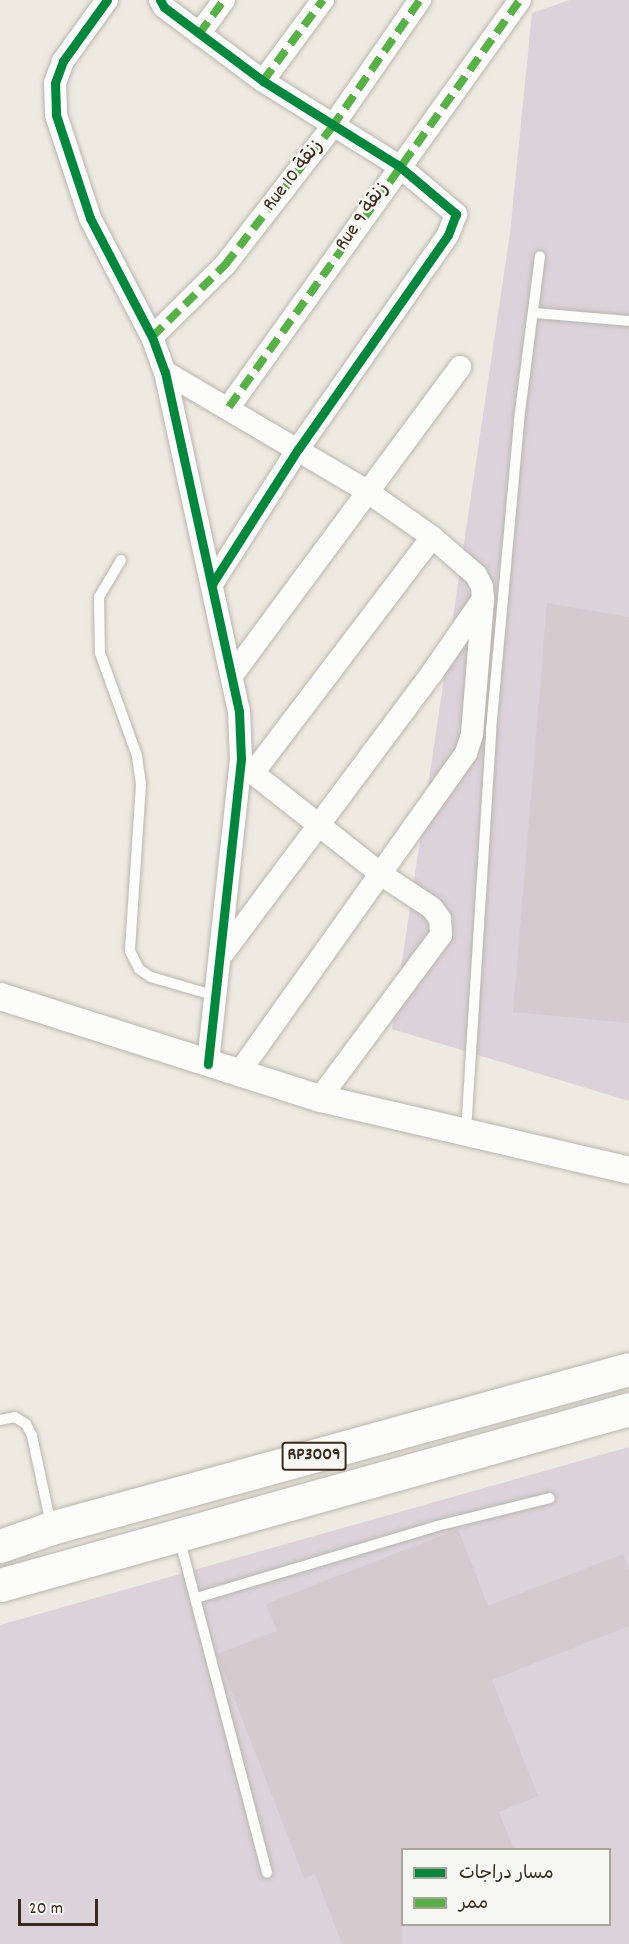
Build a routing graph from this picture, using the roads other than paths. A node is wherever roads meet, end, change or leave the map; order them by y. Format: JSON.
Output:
{"nodes":[{"id":1,"x":107,"y":0,"type":"edge"},
{"id":2,"x":160,"y":0,"type":"edge"},
{"id":3,"x":224,"y":0,"type":"edge"},
{"id":4,"x":323,"y":0,"type":"edge"},
{"id":5,"x":420,"y":0,"type":"edge"},
{"id":6,"x":520,"y":0,"type":"edge"},
{"id":7,"x":199,"y":34,"type":"junction"},
{"id":8,"x":263,"y":81,"type":"junction"},
{"id":9,"x":332,"y":127,"type":"junction"},
{"id":10,"x":399,"y":166,"type":"junction"},
{"id":11,"x":540,"y":256,"type":"dead end"},
{"id":12,"x":534,"y":313,"type":"junction"},
{"id":13,"x":629,"y":321,"type":"edge"},
{"id":14,"x":152,"y":337,"type":"junction"},
{"id":15,"x":460,"y":367,"type":"dead end"},
{"id":16,"x":165,"y":372,"type":"junction"},
{"id":17,"x":228,"y":407,"type":"junction"},
{"id":18,"x":298,"y":449,"type":"junction"},
{"id":19,"x":365,"y":490,"type":"junction"},
{"id":20,"x":432,"y":537,"type":"junction"},
{"id":21,"x":121,"y":560,"type":"dead end"},
{"id":22,"x":212,"y":584,"type":"junction"},
{"id":23,"x":483,"y":599,"type":"junction"},
{"id":24,"x":232,"y":675,"type":"junction"},
{"id":25,"x":247,"y":766,"type":"junction"},
{"id":26,"x":318,"y":822,"type":"junction"},
{"id":27,"x":382,"y":875,"type":"junction"},
{"id":28,"x":223,"y":953,"type":"junction"},
{"id":29,"x":0,"y":996,"type":"edge"},
{"id":30,"x":218,"y":996,"type":"junction"},
{"id":31,"x":208,"y":1064,"type":"junction"},
{"id":32,"x":238,"y":1074,"type":"junction"},
{"id":33,"x":320,"y":1098,"type":"junction"},
{"id":34,"x":466,"y":1133,"type":"junction"},
{"id":35,"x":629,"y":1170,"type":"edge"},
{"id":36,"x":629,"y":1368,"type":"edge"},
{"id":37,"x":629,"y":1409,"type":"edge"},
{"id":38,"x":0,"y":1420,"type":"edge"},
{"id":39,"x":550,"y":1498,"type":"dead end"},
{"id":40,"x":51,"y":1528,"type":"junction"},
{"id":41,"x":178,"y":1534,"type":"junction"},
{"id":42,"x":0,"y":1546,"type":"edge"},
{"id":43,"x":0,"y":1585,"type":"edge"},
{"id":44,"x":196,"y":1598,"type":"junction"},
{"id":45,"x":267,"y":1873,"type":"dead end"}],
"edges":[{"from":1,"to":14,"type":"street"},
{"from":2,"to":7,"type":"street"},
{"from":3,"to":7,"type":"street"},
{"from":4,"to":8,"type":"street"},
{"from":5,"to":9,"type":"street","name":"Rue 10 زنقة"},
{"from":6,"to":10,"type":"street","name":"Rue 9 زنقة"},
{"from":7,"to":8,"type":"street"},
{"from":8,"to":9,"type":"street"},
{"from":9,"to":10,"type":"street"},
{"from":9,"to":14,"type":"street","name":"Rue 10 زنقة"},
{"from":10,"to":17,"type":"street","name":"Rue 9 زنقة"},
{"from":10,"to":18,"type":"street"},
{"from":11,"to":12,"type":"lane"},
{"from":12,"to":13,"type":"lane"},
{"from":12,"to":34,"type":"lane"},
{"from":14,"to":16,"type":"street"},
{"from":15,"to":19,"type":"street"},
{"from":16,"to":17,"type":"street"},
{"from":16,"to":22,"type":"street"},
{"from":17,"to":18,"type":"street"},
{"from":18,"to":19,"type":"street"},
{"from":18,"to":22,"type":"street"},
{"from":19,"to":20,"type":"street"},
{"from":19,"to":24,"type":"street"},
{"from":20,"to":23,"type":"street"},
{"from":20,"to":25,"type":"street"},
{"from":21,"to":30,"type":"lane"},
{"from":22,"to":24,"type":"street"},
{"from":23,"to":26,"type":"street"},
{"from":23,"to":27,"type":"street"},
{"from":24,"to":25,"type":"street"},
{"from":25,"to":26,"type":"street"},
{"from":25,"to":28,"type":"street"},
{"from":26,"to":27,"type":"street"},
{"from":26,"to":28,"type":"street"},
{"from":27,"to":32,"type":"street"},
{"from":27,"to":33,"type":"street"},
{"from":28,"to":30,"type":"street"},
{"from":29,"to":31,"type":"street"},
{"from":30,"to":31,"type":"street"},
{"from":31,"to":32,"type":"street"},
{"from":32,"to":33,"type":"street"},
{"from":33,"to":34,"type":"street"},
{"from":34,"to":35,"type":"street"},
{"from":36,"to":40,"type":"main road","number":"RP3009"},
{"from":37,"to":41,"type":"main road","number":"RP3009"},
{"from":38,"to":40,"type":"lane"},
{"from":39,"to":44,"type":"lane"},
{"from":40,"to":42,"type":"main road","number":"RP3009"},
{"from":41,"to":43,"type":"main road","number":"RP3009"},
{"from":41,"to":44,"type":"lane"},
{"from":44,"to":45,"type":"lane"}]}
